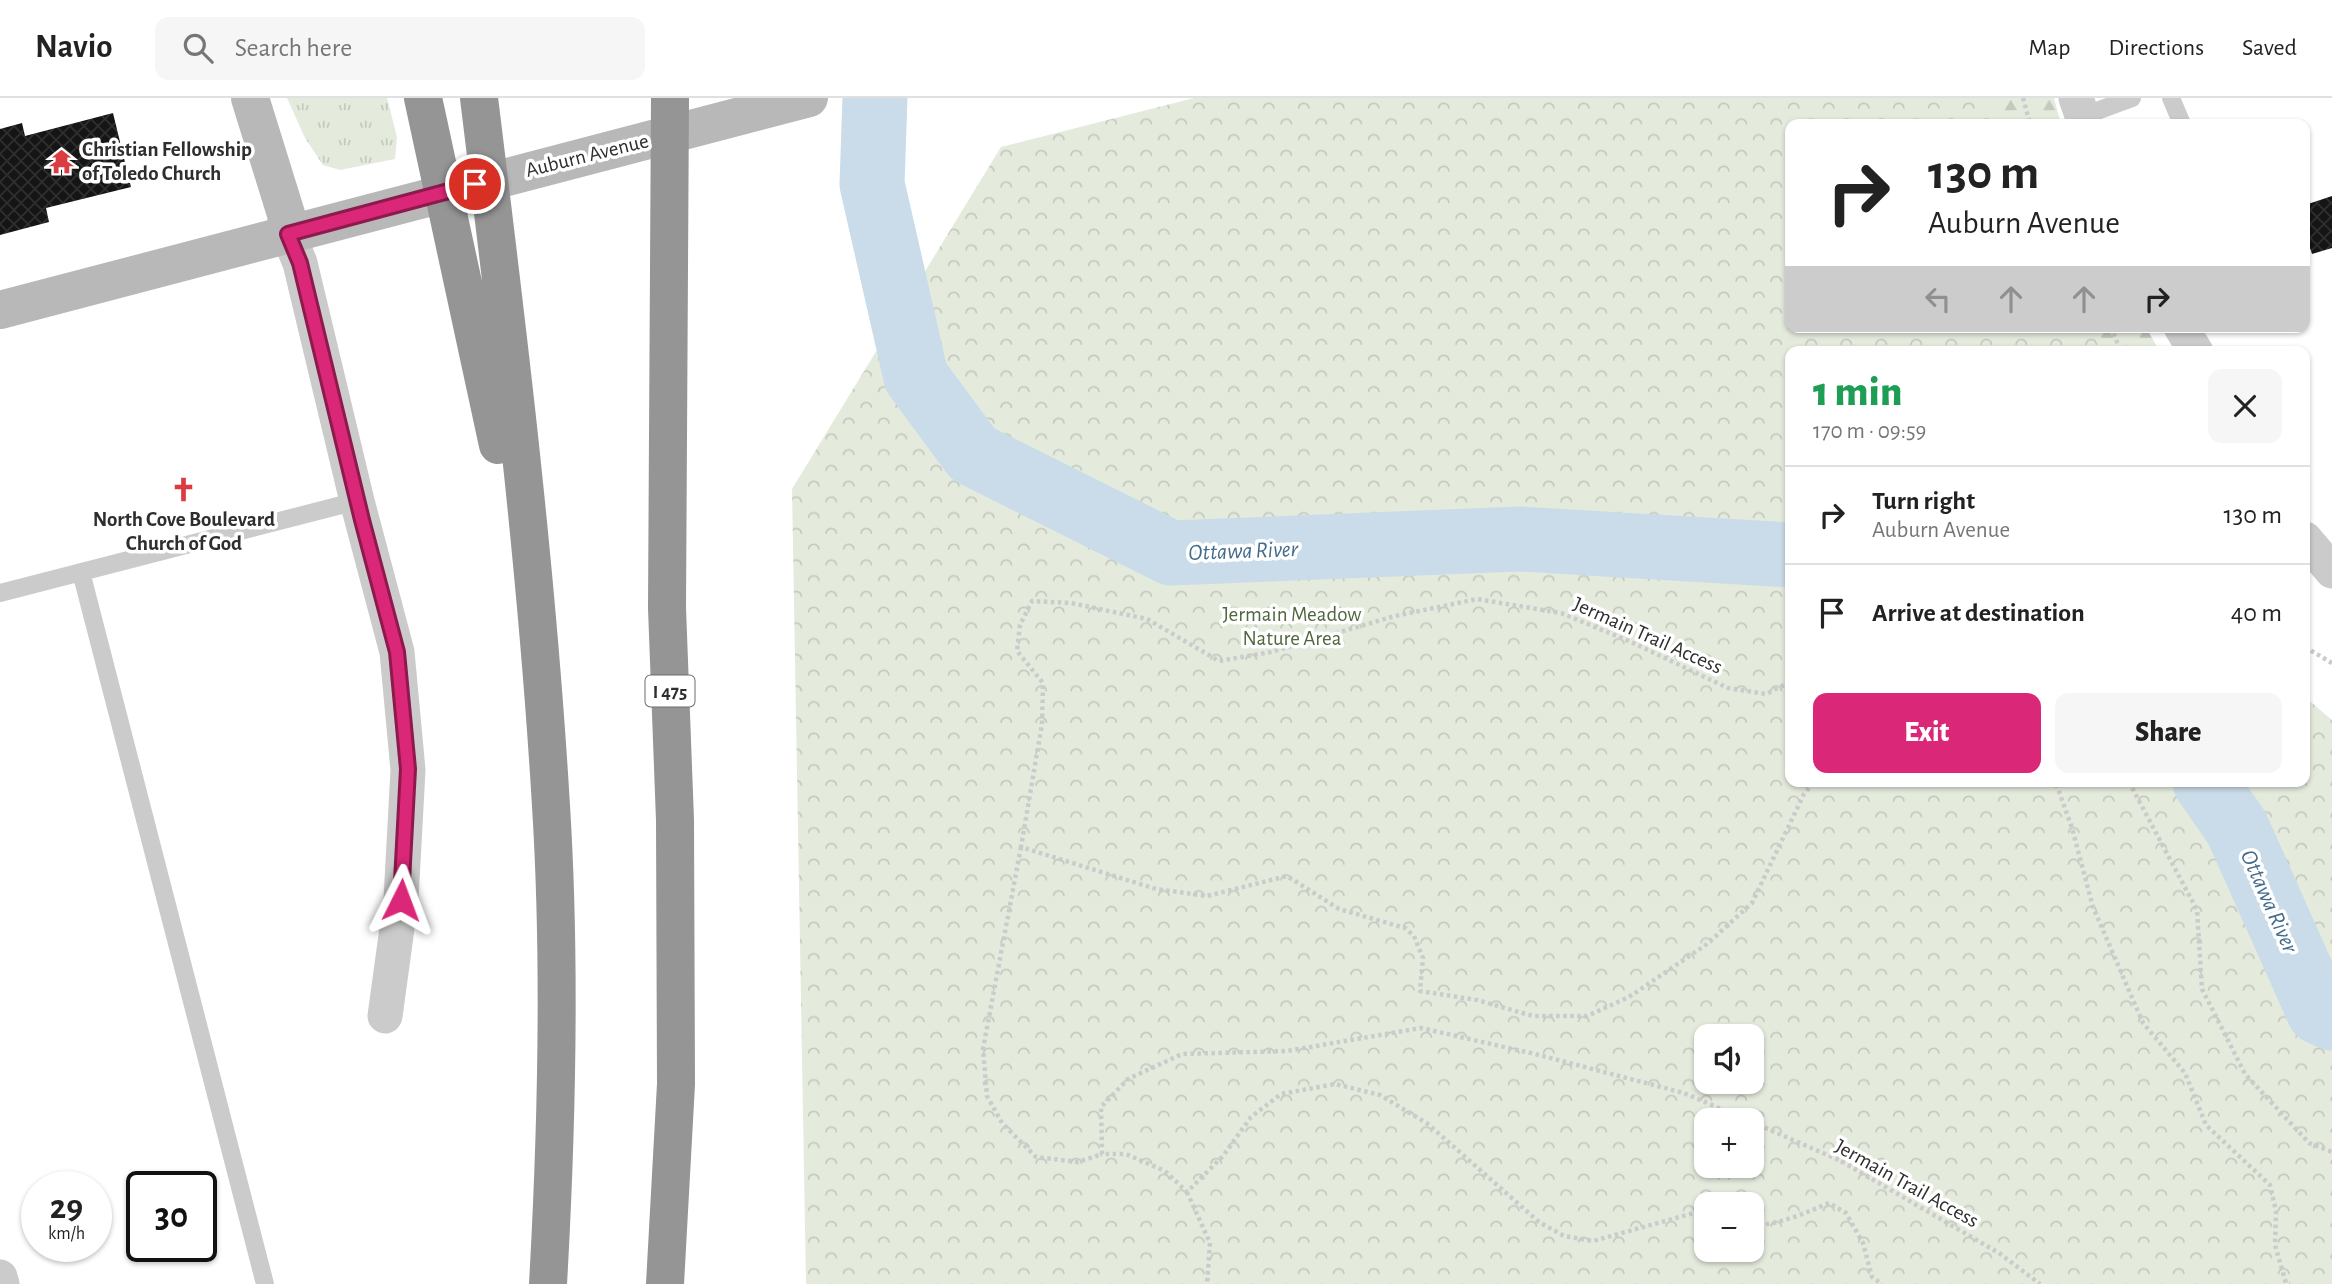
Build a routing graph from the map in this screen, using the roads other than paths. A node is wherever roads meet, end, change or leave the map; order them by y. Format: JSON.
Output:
{"nodes":[{"id":1,"x":250,"y":98,"type":"edge"},
{"id":2,"x":423,"y":98,"type":"edge"},
{"id":3,"x":479,"y":98,"type":"edge"},
{"id":4,"x":670,"y":98,"type":"edge"},
{"id":5,"x":808,"y":98,"type":"edge"},
{"id":6,"x":2132,"y":98,"type":"edge"},
{"id":7,"x":2171,"y":98,"type":"edge"},
{"id":8,"x":2081,"y":113,"type":"edge"},
{"id":9,"x":2180,"y":119,"type":"edge"},
{"id":10,"x":288,"y":234,"type":"junction"},
{"id":11,"x":0,"y":310,"type":"edge"},
{"id":12,"x":357,"y":501,"type":"junction"},
{"id":13,"x":2310,"y":528,"type":"edge"},
{"id":14,"x":2332,"y":530,"type":"edge"},
{"id":15,"x":2310,"y":545,"type":"edge"},
{"id":16,"x":2332,"y":571,"type":"edge"},
{"id":17,"x":81,"y":572,"type":"junction"},
{"id":18,"x":0,"y":593,"type":"edge"},
{"id":19,"x":538,"y":635,"type":"junction"},
{"id":20,"x":385,"y":1016,"type":"dead end"},
{"id":21,"x":0,"y":1277,"type":"edge"},
{"id":22,"x":2,"y":1284,"type":"edge"},
{"id":23,"x":265,"y":1284,"type":"edge"},
{"id":24,"x":548,"y":1284,"type":"edge"},
{"id":25,"x":665,"y":1284,"type":"edge"}],
"edges":[{"from":1,"to":10,"type":"street"},
{"from":2,"to":19,"type":"highway"},
{"from":3,"to":19,"type":"highway"},
{"from":4,"to":25,"type":"highway","number":"I 475"},
{"from":5,"to":10,"type":"street","name":"Auburn Avenue"},
{"from":6,"to":8,"type":"lane"},
{"from":7,"to":9,"type":"lane"},
{"from":10,"to":11,"type":"street","name":"Auburn Avenue"},
{"from":10,"to":12,"type":"street"},
{"from":12,"to":17,"type":"lane"},
{"from":12,"to":20,"type":"street"},
{"from":13,"to":14,"type":"street"},
{"from":15,"to":16,"type":"street"},
{"from":17,"to":18,"type":"lane"},
{"from":17,"to":23,"type":"lane"},
{"from":19,"to":24,"type":"highway"},
{"from":21,"to":22,"type":"street"}]}
